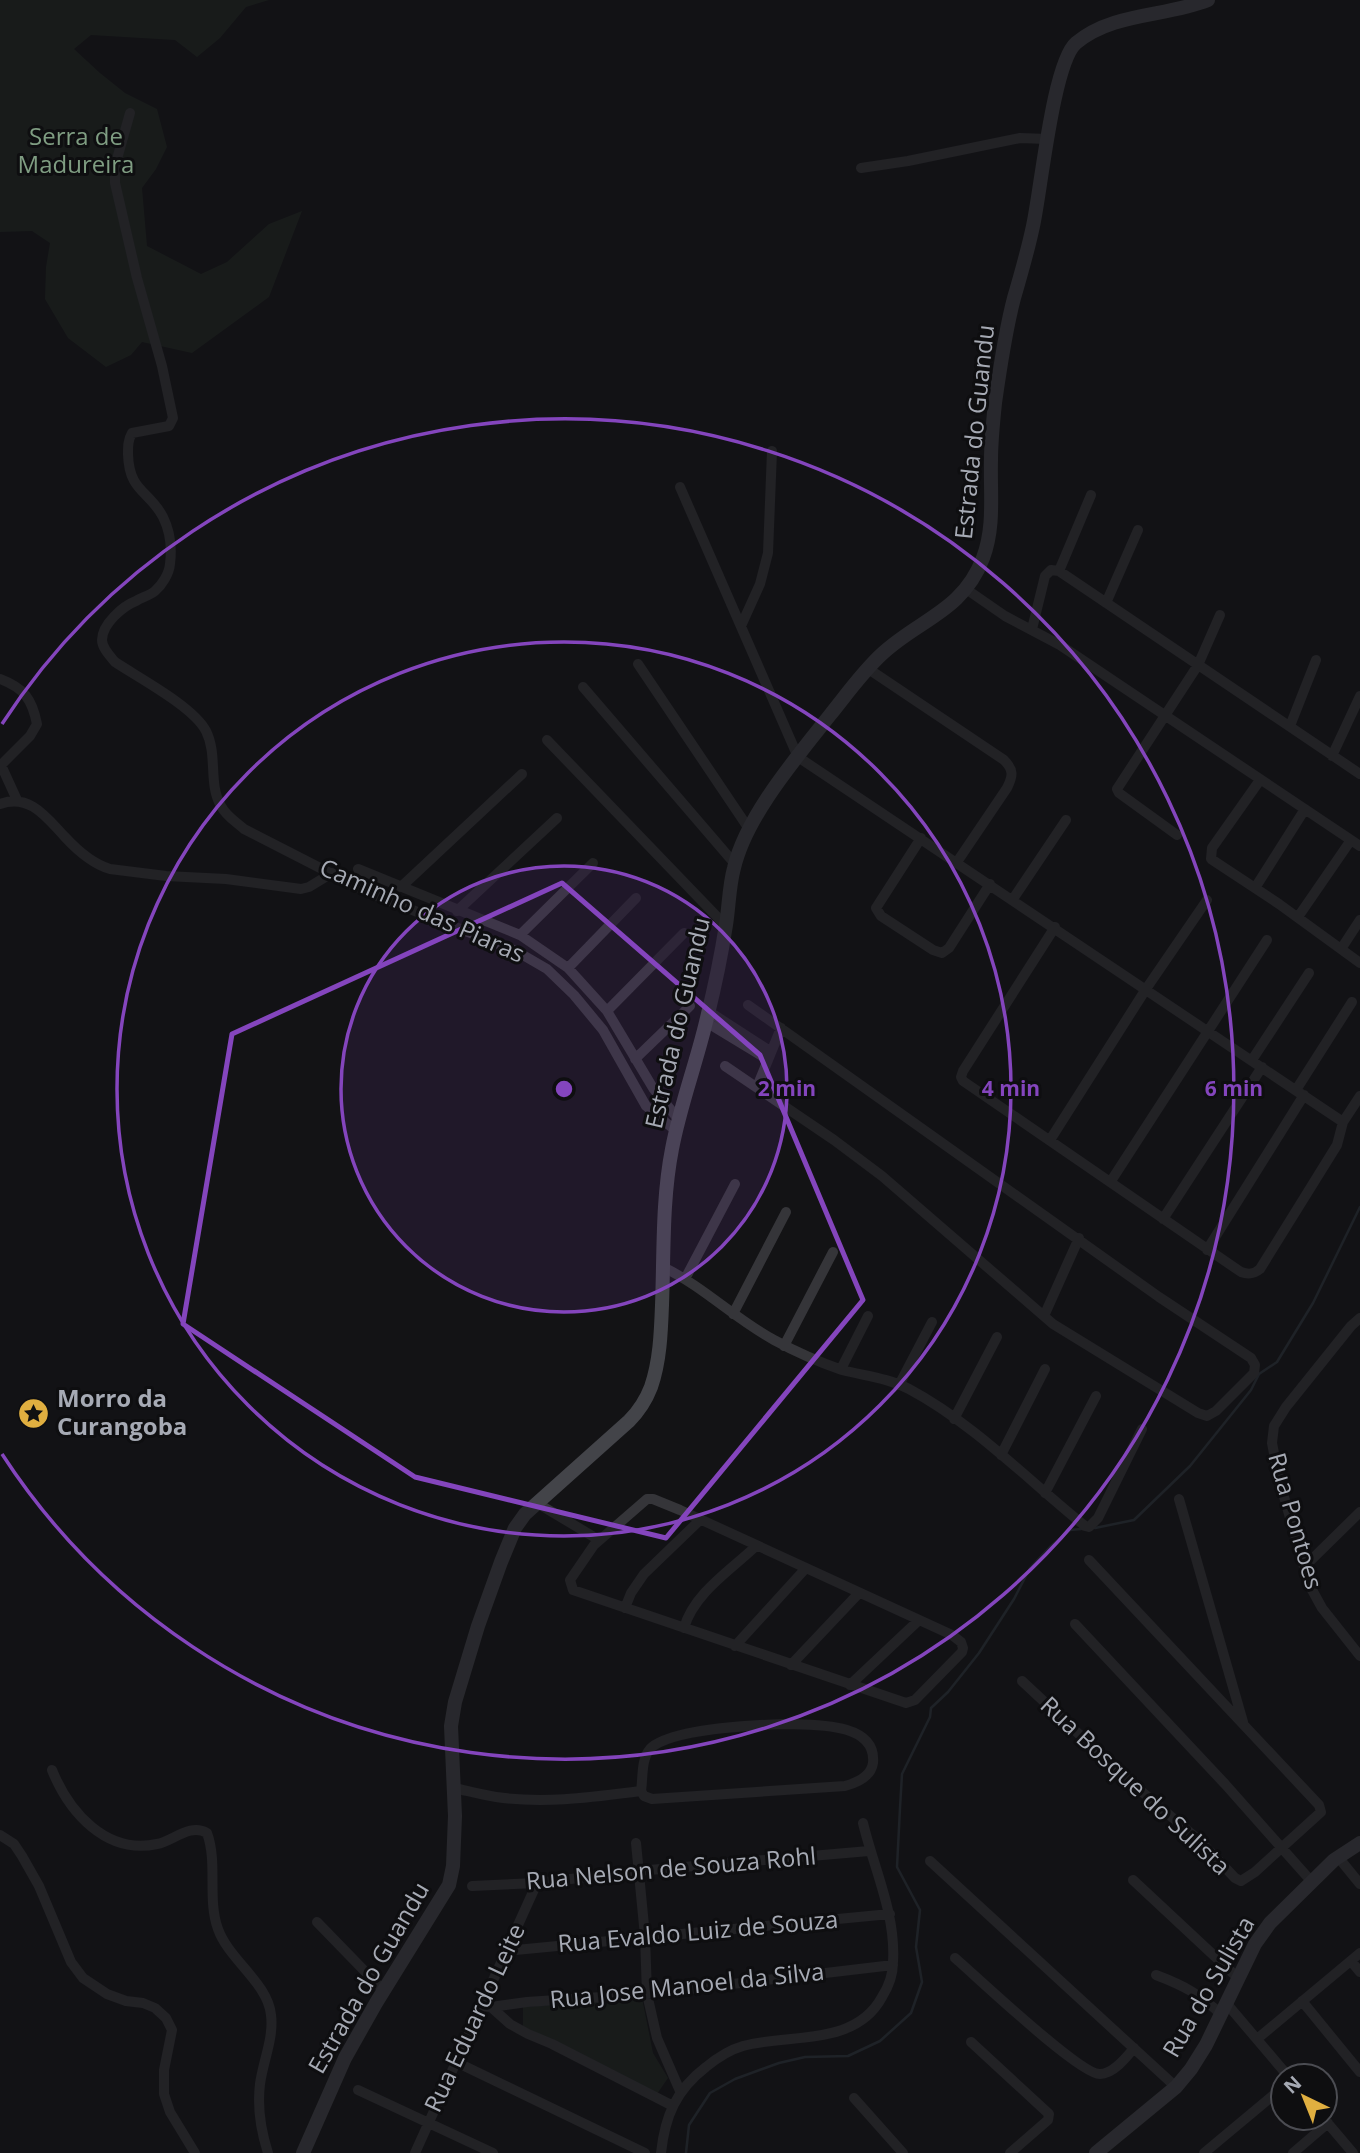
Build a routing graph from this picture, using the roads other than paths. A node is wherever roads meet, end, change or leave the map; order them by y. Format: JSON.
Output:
{"nodes":[{"id":1,"x":1208,"y":0,"type":"edge"},
{"id":2,"x":130,"y":113,"type":"dead end"},
{"id":3,"x":1047,"y":139,"type":"junction"},
{"id":4,"x":861,"y":168,"type":"dead end"},
{"id":5,"x":772,"y":451,"type":"dead end"},
{"id":6,"x":680,"y":487,"type":"dead end"},
{"id":7,"x":1091,"y":495,"type":"dead end"},
{"id":8,"x":1138,"y":530,"type":"dead end"},
{"id":9,"x":1059,"y":571,"type":"junction"},
{"id":10,"x":966,"y":589,"type":"junction"},
{"id":11,"x":1107,"y":603,"type":"junction"},
{"id":12,"x":1220,"y":615,"type":"dead end"},
{"id":13,"x":741,"y":626,"type":"junction"},
{"id":14,"x":1032,"y":629,"type":"junction"},
{"id":15,"x":1316,"y":660,"type":"dead end"},
{"id":16,"x":638,"y":664,"type":"dead end"},
{"id":17,"x":1198,"y":665,"type":"junction"},
{"id":18,"x":867,"y":668,"type":"junction"},
{"id":19,"x":0,"y":679,"type":"edge"},
{"id":20,"x":583,"y":687,"type":"dead end"},
{"id":21,"x":1360,"y":696,"type":"edge"},
{"id":22,"x":1164,"y":715,"type":"junction"},
{"id":23,"x":1290,"y":726,"type":"junction"},
{"id":24,"x":547,"y":740,"type":"dead end"},
{"id":25,"x":1332,"y":756,"type":"junction"},
{"id":26,"x":798,"y":757,"type":"junction"},
{"id":27,"x":0,"y":765,"type":"edge"},
{"id":28,"x":522,"y":774,"type":"dead end"},
{"id":29,"x":1360,"y":774,"type":"edge"},
{"id":30,"x":1261,"y":779,"type":"junction"},
{"id":31,"x":17,"y":800,"type":"junction"},
{"id":32,"x":0,"y":804,"type":"edge"},
{"id":33,"x":1305,"y":809,"type":"junction"},
{"id":34,"x":557,"y":818,"type":"dead end"},
{"id":35,"x":1066,"y":820,"type":"dead end"},
{"id":36,"x":749,"y":829,"type":"junction"},
{"id":37,"x":1177,"y":835,"type":"dead end"},
{"id":38,"x":921,"y":838,"type":"junction"},
{"id":39,"x":1355,"y":843,"type":"edge"},
{"id":40,"x":957,"y":862,"type":"junction"},
{"id":41,"x":593,"y":863,"type":"dead end"},
{"id":42,"x":735,"y":864,"type":"junction"},
{"id":43,"x":358,"y":869,"type":"dead end"},
{"id":44,"x":332,"y":873,"type":"junction"},
{"id":45,"x":990,"y":884,"type":"junction"},
{"id":46,"x":401,"y":887,"type":"junction"},
{"id":47,"x":1255,"y":888,"type":"junction"},
{"id":48,"x":636,"y":898,"type":"dead end"},
{"id":49,"x":1013,"y":899,"type":"junction"},
{"id":50,"x":1207,"y":900,"type":"dead end"},
{"id":51,"x":457,"y":911,"type":"junction"},
{"id":52,"x":1298,"y":917,"type":"junction"},
{"id":53,"x":1360,"y":920,"type":"edge"},
{"id":54,"x":726,"y":926,"type":"junction"},
{"id":55,"x":1055,"y":928,"type":"junction"},
{"id":56,"x":684,"y":933,"type":"dead end"},
{"id":57,"x":520,"y":935,"type":"junction"},
{"id":58,"x":1267,"y":940,"type":"dead end"},
{"id":59,"x":1341,"y":949,"type":"junction"},
{"id":60,"x":1360,"y":963,"type":"edge"},
{"id":61,"x":568,"y":968,"type":"junction"},
{"id":62,"x":1309,"y":973,"type":"dead end"},
{"id":63,"x":1146,"y":989,"type":"junction"},
{"id":64,"x":1352,"y":1002,"type":"dead end"},
{"id":65,"x":748,"y":1005,"type":"dead end"},
{"id":66,"x":690,"y":1006,"type":"dead end"},
{"id":67,"x":607,"y":1011,"type":"junction"},
{"id":68,"x":707,"y":1017,"type":"junction"},
{"id":69,"x":781,"y":1028,"type":"junction"},
{"id":70,"x":1209,"y":1031,"type":"junction"},
{"id":71,"x":769,"y":1055,"type":"junction"},
{"id":72,"x":635,"y":1059,"type":"junction"},
{"id":73,"x":1257,"y":1063,"type":"junction"},
{"id":74,"x":725,"y":1066,"type":"dead end"},
{"id":75,"x":757,"y":1087,"type":"junction"},
{"id":76,"x":1300,"y":1092,"type":"junction"},
{"id":77,"x":1360,"y":1096,"type":"edge"},
{"id":78,"x":1343,"y":1122,"type":"junction"},
{"id":79,"x":677,"y":1125,"type":"junction"},
{"id":80,"x":1050,"y":1140,"type":"junction"},
{"id":81,"x":1111,"y":1181,"type":"junction"},
{"id":82,"x":735,"y":1184,"type":"dead end"},
{"id":83,"x":786,"y":1212,"type":"dead end"},
{"id":84,"x":1163,"y":1219,"type":"junction"},
{"id":85,"x":1079,"y":1238,"type":"junction"},
{"id":86,"x":1207,"y":1250,"type":"junction"},
{"id":87,"x":833,"y":1252,"type":"dead end"},
{"id":88,"x":663,"y":1267,"type":"junction"},
{"id":89,"x":685,"y":1279,"type":"junction"},
{"id":90,"x":733,"y":1314,"type":"junction"},
{"id":91,"x":868,"y":1316,"type":"dead end"},
{"id":92,"x":1044,"y":1316,"type":"junction"},
{"id":93,"x":1360,"y":1318,"type":"edge"},
{"id":94,"x":932,"y":1322,"type":"dead end"},
{"id":95,"x":997,"y":1336,"type":"dead end"},
{"id":96,"x":784,"y":1346,"type":"junction"},
{"id":97,"x":841,"y":1369,"type":"junction"},
{"id":98,"x":1045,"y":1369,"type":"dead end"},
{"id":99,"x":899,"y":1385,"type":"junction"},
{"id":100,"x":1096,"y":1396,"type":"dead end"},
{"id":101,"x":954,"y":1419,"type":"junction"},
{"id":102,"x":1142,"y":1429,"type":"dead end"},
{"id":103,"x":1001,"y":1455,"type":"junction"},
{"id":104,"x":1045,"y":1493,"type":"junction"},
{"id":105,"x":1179,"y":1499,"type":"dead end"},
{"id":106,"x":537,"y":1503,"type":"junction"},
{"id":107,"x":1360,"y":1512,"type":"edge"},
{"id":108,"x":700,"y":1520,"type":"junction"},
{"id":109,"x":599,"y":1540,"type":"junction"},
{"id":110,"x":756,"y":1546,"type":"junction"},
{"id":111,"x":1089,"y":1560,"type":"dead end"},
{"id":112,"x":1304,"y":1567,"type":"junction"},
{"id":113,"x":806,"y":1568,"type":"junction"},
{"id":114,"x":859,"y":1593,"type":"junction"},
{"id":115,"x":625,"y":1608,"type":"junction"},
{"id":116,"x":919,"y":1620,"type":"junction"},
{"id":117,"x":1075,"y":1625,"type":"dead end"},
{"id":118,"x":684,"y":1628,"type":"junction"},
{"id":119,"x":735,"y":1646,"type":"junction"},
{"id":120,"x":1360,"y":1656,"type":"edge"},
{"id":121,"x":792,"y":1665,"type":"junction"},
{"id":122,"x":1022,"y":1681,"type":"dead end"},
{"id":123,"x":850,"y":1685,"type":"junction"},
{"id":124,"x":1245,"y":1726,"type":"junction"},
{"id":125,"x":52,"y":1770,"type":"dead end"},
{"id":126,"x":454,"y":1788,"type":"junction"},
{"id":127,"x":641,"y":1791,"type":"junction"},
{"id":128,"x":863,"y":1823,"type":"dead end"},
{"id":129,"x":0,"y":1836,"type":"edge"},
{"id":130,"x":636,"y":1843,"type":"dead end"},
{"id":131,"x":1360,"y":1843,"type":"edge"},
{"id":132,"x":1283,"y":1847,"type":"junction"},
{"id":133,"x":869,"y":1851,"type":"junction"},
{"id":134,"x":1338,"y":1857,"type":"junction"},
{"id":135,"x":930,"y":1861,"type":"dead end"},
{"id":136,"x":638,"y":1871,"type":"junction"},
{"id":137,"x":1133,"y":1880,"type":"dead end"},
{"id":138,"x":1312,"y":1882,"type":"junction"},
{"id":139,"x":537,"y":1883,"type":"junction"},
{"id":140,"x":1360,"y":1884,"type":"edge"},
{"id":141,"x":472,"y":1886,"type":"dead end"},
{"id":142,"x":890,"y":1914,"type":"junction"},
{"id":143,"x":317,"y":1922,"type":"dead end"},
{"id":144,"x":645,"y":1937,"type":"junction"},
{"id":145,"x":506,"y":1951,"type":"junction"},
{"id":146,"x":1360,"y":1953,"type":"edge"},
{"id":147,"x":955,"y":1958,"type":"dead end"},
{"id":148,"x":1351,"y":1961,"type":"junction"},
{"id":149,"x":894,"y":1965,"type":"junction"},
{"id":150,"x":1360,"y":1972,"type":"edge"},
{"id":151,"x":1156,"y":1975,"type":"dead end"},
{"id":152,"x":1238,"y":1978,"type":"junction"},
{"id":153,"x":384,"y":1991,"type":"junction"},
{"id":154,"x":647,"y":1994,"type":"junction"},
{"id":155,"x":1302,"y":2001,"type":"junction"},
{"id":156,"x":486,"y":2006,"type":"junction"},
{"id":157,"x":1225,"y":2010,"type":"junction"},
{"id":158,"x":1257,"y":2039,"type":"junction"},
{"id":159,"x":971,"y":2042,"type":"dead end"},
{"id":160,"x":1134,"y":2048,"type":"junction"},
{"id":161,"x":456,"y":2062,"type":"junction"},
{"id":162,"x":1276,"y":2062,"type":"edge"},
{"id":163,"x":1360,"y":2072,"type":"edge"},
{"id":164,"x":1176,"y":2087,"type":"junction"},
{"id":165,"x":358,"y":2090,"type":"dead end"},
{"id":166,"x":680,"y":2091,"type":"junction"},
{"id":167,"x":854,"y":2098,"type":"dead end"},
{"id":168,"x":1269,"y":2099,"type":"edge"},
{"id":169,"x":673,"y":2106,"type":"junction"},
{"id":170,"x":428,"y":2122,"type":"junction"},
{"id":171,"x":1315,"y":2132,"type":"edge"},
{"id":172,"x":1335,"y":2132,"type":"edge"},
{"id":173,"x":195,"y":2153,"type":"edge"},
{"id":174,"x":268,"y":2153,"type":"edge"},
{"id":175,"x":303,"y":2153,"type":"edge"},
{"id":176,"x":415,"y":2153,"type":"edge"},
{"id":177,"x":493,"y":2153,"type":"edge"},
{"id":178,"x":645,"y":2153,"type":"edge"},
{"id":179,"x":661,"y":2153,"type":"edge"},
{"id":180,"x":903,"y":2153,"type":"edge"},
{"id":181,"x":1010,"y":2153,"type":"edge"},
{"id":182,"x":1096,"y":2153,"type":"edge"},
{"id":183,"x":1204,"y":2153,"type":"edge"},
{"id":184,"x":1293,"y":2153,"type":"edge"},
{"id":185,"x":1353,"y":2153,"type":"edge"}],
"edges":[{"from":1,"to":3,"type":"street","name":"Estrada do Guandu"},
{"from":2,"to":44,"type":"street","name":"Caminho das Piaras"},
{"from":3,"to":4,"type":"street"},
{"from":3,"to":10,"type":"street","name":"Estrada do Guandu"},
{"from":5,"to":13,"type":"street"},
{"from":6,"to":13,"type":"street"},
{"from":7,"to":9,"type":"street"},
{"from":8,"to":11,"type":"street"},
{"from":9,"to":11,"type":"street"},
{"from":9,"to":14,"type":"street"},
{"from":10,"to":14,"type":"street"},
{"from":10,"to":18,"type":"street","name":"Estrada do Guandu"},
{"from":11,"to":17,"type":"street"},
{"from":12,"to":17,"type":"street"},
{"from":13,"to":26,"type":"street"},
{"from":14,"to":22,"type":"street"},
{"from":15,"to":23,"type":"street"},
{"from":16,"to":36,"type":"street"},
{"from":17,"to":22,"type":"street"},
{"from":17,"to":23,"type":"street"},
{"from":18,"to":26,"type":"street","name":"Estrada do Guandu"},
{"from":18,"to":40,"type":"street"},
{"from":19,"to":27,"type":"street"},
{"from":20,"to":42,"type":"street"},
{"from":21,"to":25,"type":"street"},
{"from":22,"to":30,"type":"street"},
{"from":22,"to":37,"type":"street"},
{"from":23,"to":25,"type":"street"},
{"from":24,"to":54,"type":"street"},
{"from":25,"to":29,"type":"street"},
{"from":26,"to":36,"type":"street","name":"Estrada do Guandu"},
{"from":26,"to":38,"type":"street"},
{"from":27,"to":31,"type":"street"},
{"from":28,"to":46,"type":"street"},
{"from":30,"to":33,"type":"street"},
{"from":30,"to":47,"type":"street"},
{"from":31,"to":32,"type":"street"},
{"from":31,"to":44,"type":"street"},
{"from":33,"to":39,"type":"street"},
{"from":33,"to":47,"type":"street"},
{"from":34,"to":51,"type":"street"},
{"from":35,"to":49,"type":"street"},
{"from":36,"to":42,"type":"street","name":"Estrada do Guandu"},
{"from":38,"to":40,"type":"street"},
{"from":38,"to":45,"type":"street"},
{"from":39,"to":52,"type":"street"},
{"from":40,"to":45,"type":"street"},
{"from":41,"to":57,"type":"street"},
{"from":42,"to":54,"type":"street","name":"Estrada do Guandu"},
{"from":43,"to":46,"type":"street"},
{"from":44,"to":79,"type":"street","name":"Caminho das Piaras"},
{"from":45,"to":49,"type":"street"},
{"from":46,"to":51,"type":"street"},
{"from":47,"to":52,"type":"street"},
{"from":48,"to":61,"type":"street"},
{"from":49,"to":55,"type":"street"},
{"from":50,"to":63,"type":"street"},
{"from":51,"to":57,"type":"street"},
{"from":52,"to":59,"type":"street"},
{"from":53,"to":59,"type":"street"},
{"from":54,"to":68,"type":"street","name":"Estrada do Guandu"},
{"from":55,"to":63,"type":"street"},
{"from":55,"to":80,"type":"street"},
{"from":56,"to":67,"type":"street"},
{"from":57,"to":61,"type":"street"},
{"from":58,"to":70,"type":"street"},
{"from":59,"to":60,"type":"street"},
{"from":61,"to":67,"type":"street"},
{"from":62,"to":73,"type":"street"},
{"from":63,"to":70,"type":"street"},
{"from":63,"to":80,"type":"street"},
{"from":64,"to":76,"type":"street"},
{"from":65,"to":69,"type":"street"},
{"from":66,"to":72,"type":"street"},
{"from":67,"to":72,"type":"street"},
{"from":68,"to":71,"type":"street"},
{"from":68,"to":79,"type":"street","name":"Estrada do Guandu"},
{"from":69,"to":71,"type":"street"},
{"from":69,"to":85,"type":"street"},
{"from":70,"to":73,"type":"street"},
{"from":70,"to":81,"type":"street"},
{"from":71,"to":75,"type":"street"},
{"from":72,"to":79,"type":"street"},
{"from":73,"to":76,"type":"street"},
{"from":73,"to":84,"type":"street"},
{"from":74,"to":75,"type":"street"},
{"from":75,"to":92,"type":"street"},
{"from":76,"to":78,"type":"street"},
{"from":76,"to":86,"type":"street"},
{"from":77,"to":78,"type":"street"},
{"from":78,"to":86,"type":"street"},
{"from":79,"to":88,"type":"street","name":"Estrada do Guandu"},
{"from":80,"to":81,"type":"street"},
{"from":81,"to":84,"type":"street"},
{"from":82,"to":89,"type":"street"},
{"from":83,"to":90,"type":"street"},
{"from":84,"to":86,"type":"street"},
{"from":85,"to":92,"type":"street"},
{"from":85,"to":92,"type":"street"},
{"from":87,"to":96,"type":"street"},
{"from":88,"to":89,"type":"street"},
{"from":88,"to":106,"type":"street","name":"Estrada do Guandu"},
{"from":89,"to":90,"type":"street"},
{"from":90,"to":96,"type":"street"},
{"from":91,"to":97,"type":"street"},
{"from":93,"to":112,"type":"street","name":"Rua Pontoes"},
{"from":94,"to":99,"type":"street"},
{"from":95,"to":101,"type":"street"},
{"from":96,"to":97,"type":"street"},
{"from":97,"to":99,"type":"street"},
{"from":98,"to":103,"type":"street"},
{"from":99,"to":101,"type":"street"},
{"from":100,"to":104,"type":"street"},
{"from":101,"to":103,"type":"street"},
{"from":102,"to":104,"type":"street"},
{"from":103,"to":104,"type":"street"},
{"from":105,"to":124,"type":"street"},
{"from":106,"to":109,"type":"street"},
{"from":106,"to":126,"type":"street","name":"Estrada do Guandu"},
{"from":107,"to":112,"type":"street"},
{"from":108,"to":109,"type":"street"},
{"from":108,"to":110,"type":"street"},
{"from":108,"to":115,"type":"street"},
{"from":109,"to":115,"type":"street"},
{"from":110,"to":113,"type":"street"},
{"from":110,"to":118,"type":"street"},
{"from":111,"to":124,"type":"street"},
{"from":112,"to":120,"type":"street","name":"Rua Pontoes"},
{"from":113,"to":114,"type":"street"},
{"from":113,"to":119,"type":"street"},
{"from":114,"to":116,"type":"street"},
{"from":114,"to":121,"type":"street"},
{"from":115,"to":118,"type":"street"},
{"from":116,"to":123,"type":"street"},
{"from":116,"to":123,"type":"street"},
{"from":117,"to":132,"type":"street"},
{"from":118,"to":119,"type":"street"},
{"from":119,"to":121,"type":"street"},
{"from":121,"to":123,"type":"street"},
{"from":122,"to":132,"type":"street","name":"Rua Bosque do Sulista"},
{"from":124,"to":132,"type":"street"},
{"from":125,"to":174,"type":"street"},
{"from":126,"to":127,"type":"street"},
{"from":126,"to":153,"type":"street","name":"Estrada do Guandu"},
{"from":127,"to":127,"type":"street"},
{"from":128,"to":133,"type":"street"},
{"from":129,"to":173,"type":"street"},
{"from":130,"to":136,"type":"street"},
{"from":131,"to":134,"type":"street","name":"Rua do Sulista"},
{"from":132,"to":138,"type":"street"},
{"from":133,"to":136,"type":"street","name":"Rua Nelson de Souza Rohl"},
{"from":133,"to":142,"type":"street"},
{"from":134,"to":138,"type":"street","name":"Rua do Sulista"},
{"from":134,"to":140,"type":"street"},
{"from":135,"to":160,"type":"street"},
{"from":136,"to":139,"type":"street","name":"Rua Nelson de Souza Rohl"},
{"from":136,"to":144,"type":"street"},
{"from":137,"to":152,"type":"street"},
{"from":138,"to":152,"type":"street","name":"Rua do Sulista"},
{"from":139,"to":141,"type":"street","name":"Rua Nelson de Souza Rohl"},
{"from":139,"to":145,"type":"street","name":"Rua Eduardo Leite"},
{"from":142,"to":144,"type":"street","name":"Rua Evaldo Luiz de Souza"},
{"from":142,"to":149,"type":"street"},
{"from":143,"to":153,"type":"street"},
{"from":144,"to":145,"type":"street","name":"Rua Evaldo Luiz de Souza"},
{"from":144,"to":154,"type":"street"},
{"from":145,"to":156,"type":"street","name":"Rua Eduardo Leite"},
{"from":146,"to":148,"type":"street"},
{"from":147,"to":160,"type":"street"},
{"from":148,"to":150,"type":"street"},
{"from":148,"to":155,"type":"street"},
{"from":149,"to":154,"type":"street","name":"Rua Jose Manoel da Silva"},
{"from":149,"to":166,"type":"street"},
{"from":151,"to":157,"type":"street"},
{"from":152,"to":157,"type":"street","name":"Rua do Sulista"},
{"from":153,"to":175,"type":"street","name":"Estrada do Guandu"},
{"from":154,"to":156,"type":"street","name":"Rua Jose Manoel da Silva"},
{"from":154,"to":166,"type":"street"},
{"from":155,"to":158,"type":"street"},
{"from":155,"to":163,"type":"street"},
{"from":156,"to":161,"type":"street","name":"Rua Eduardo Leite"},
{"from":156,"to":169,"type":"street"},
{"from":157,"to":158,"type":"street"},
{"from":157,"to":164,"type":"street","name":"Rua do Sulista"},
{"from":158,"to":162,"type":"street"},
{"from":159,"to":181,"type":"street"},
{"from":160,"to":164,"type":"street"},
{"from":161,"to":170,"type":"street","name":"Rua Eduardo Leite"},
{"from":161,"to":178,"type":"street"},
{"from":164,"to":182,"type":"street","name":"Rua do Sulista"},
{"from":165,"to":170,"type":"street"},
{"from":166,"to":169,"type":"street"},
{"from":167,"to":180,"type":"street"},
{"from":168,"to":183,"type":"street"},
{"from":169,"to":179,"type":"street"},
{"from":170,"to":176,"type":"street","name":"Rua Eduardo Leite"},
{"from":170,"to":177,"type":"street"},
{"from":171,"to":184,"type":"street"},
{"from":172,"to":185,"type":"street"}]}
